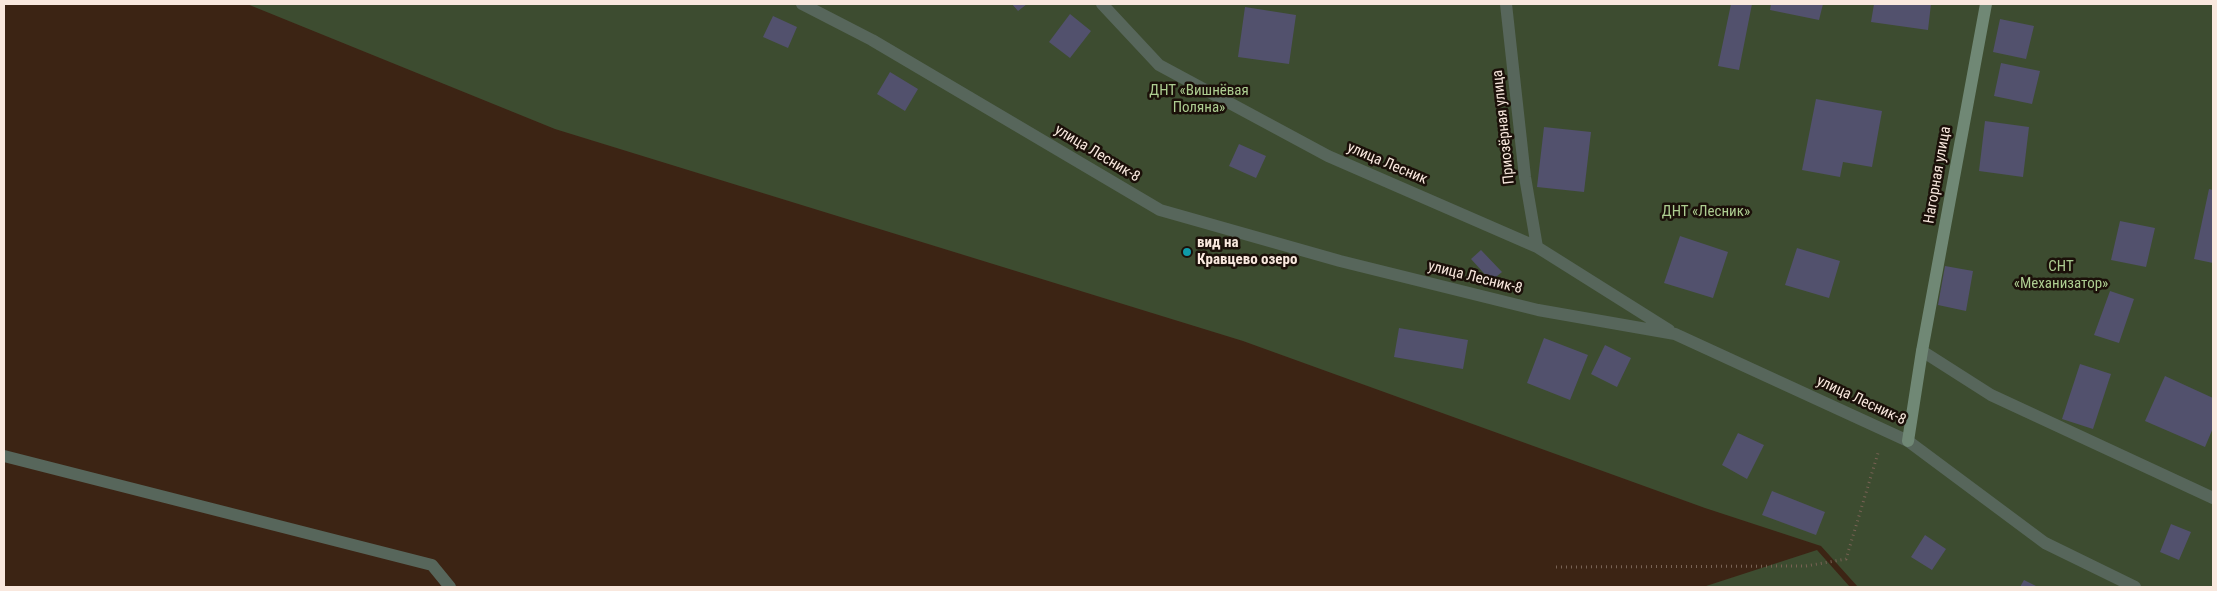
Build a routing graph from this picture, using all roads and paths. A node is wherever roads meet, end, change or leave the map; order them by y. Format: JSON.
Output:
{"nodes":[{"id":1,"x":802,"y":4,"type":"edge"},
{"id":2,"x":1102,"y":4,"type":"edge"},
{"id":3,"x":1506,"y":4,"type":"edge"},
{"id":4,"x":1986,"y":4,"type":"edge"},
{"id":5,"x":1537,"y":247,"type":"junction"},
{"id":6,"x":1675,"y":334,"type":"junction"},
{"id":7,"x":1922,"y":351,"type":"junction"},
{"id":8,"x":1885,"y":430,"type":"junction"},
{"id":9,"x":1908,"y":441,"type":"junction"},
{"id":10,"x":4,"y":456,"type":"edge"},
{"id":11,"x":2213,"y":498,"type":"edge"},
{"id":12,"x":1556,"y":567,"type":"dead end"},
{"id":13,"x":450,"y":587,"type":"edge"},
{"id":14,"x":2135,"y":587,"type":"edge"}],
"edges":[{"from":1,"to":6,"type":"street","name":"улица Лесник-8"},
{"from":2,"to":5,"type":"street","name":"улица Лесник"},
{"from":3,"to":5,"type":"street","name":"Приозёрная улица"},
{"from":4,"to":7,"type":"street","name":"Нагорная улица"},
{"from":5,"to":6,"type":"street","name":"улица Лесник"},
{"from":6,"to":8,"type":"street","name":"улица Лесник-8"},
{"from":7,"to":9,"type":"street","name":"Нагорная улица"},
{"from":7,"to":11,"type":"street"},
{"from":8,"to":9,"type":"street","name":"улица Лесник-8"},
{"from":8,"to":12,"type":"path"},
{"from":9,"to":14,"type":"street","name":"улица Лесник-8"},
{"from":10,"to":13,"type":"street"}]}
